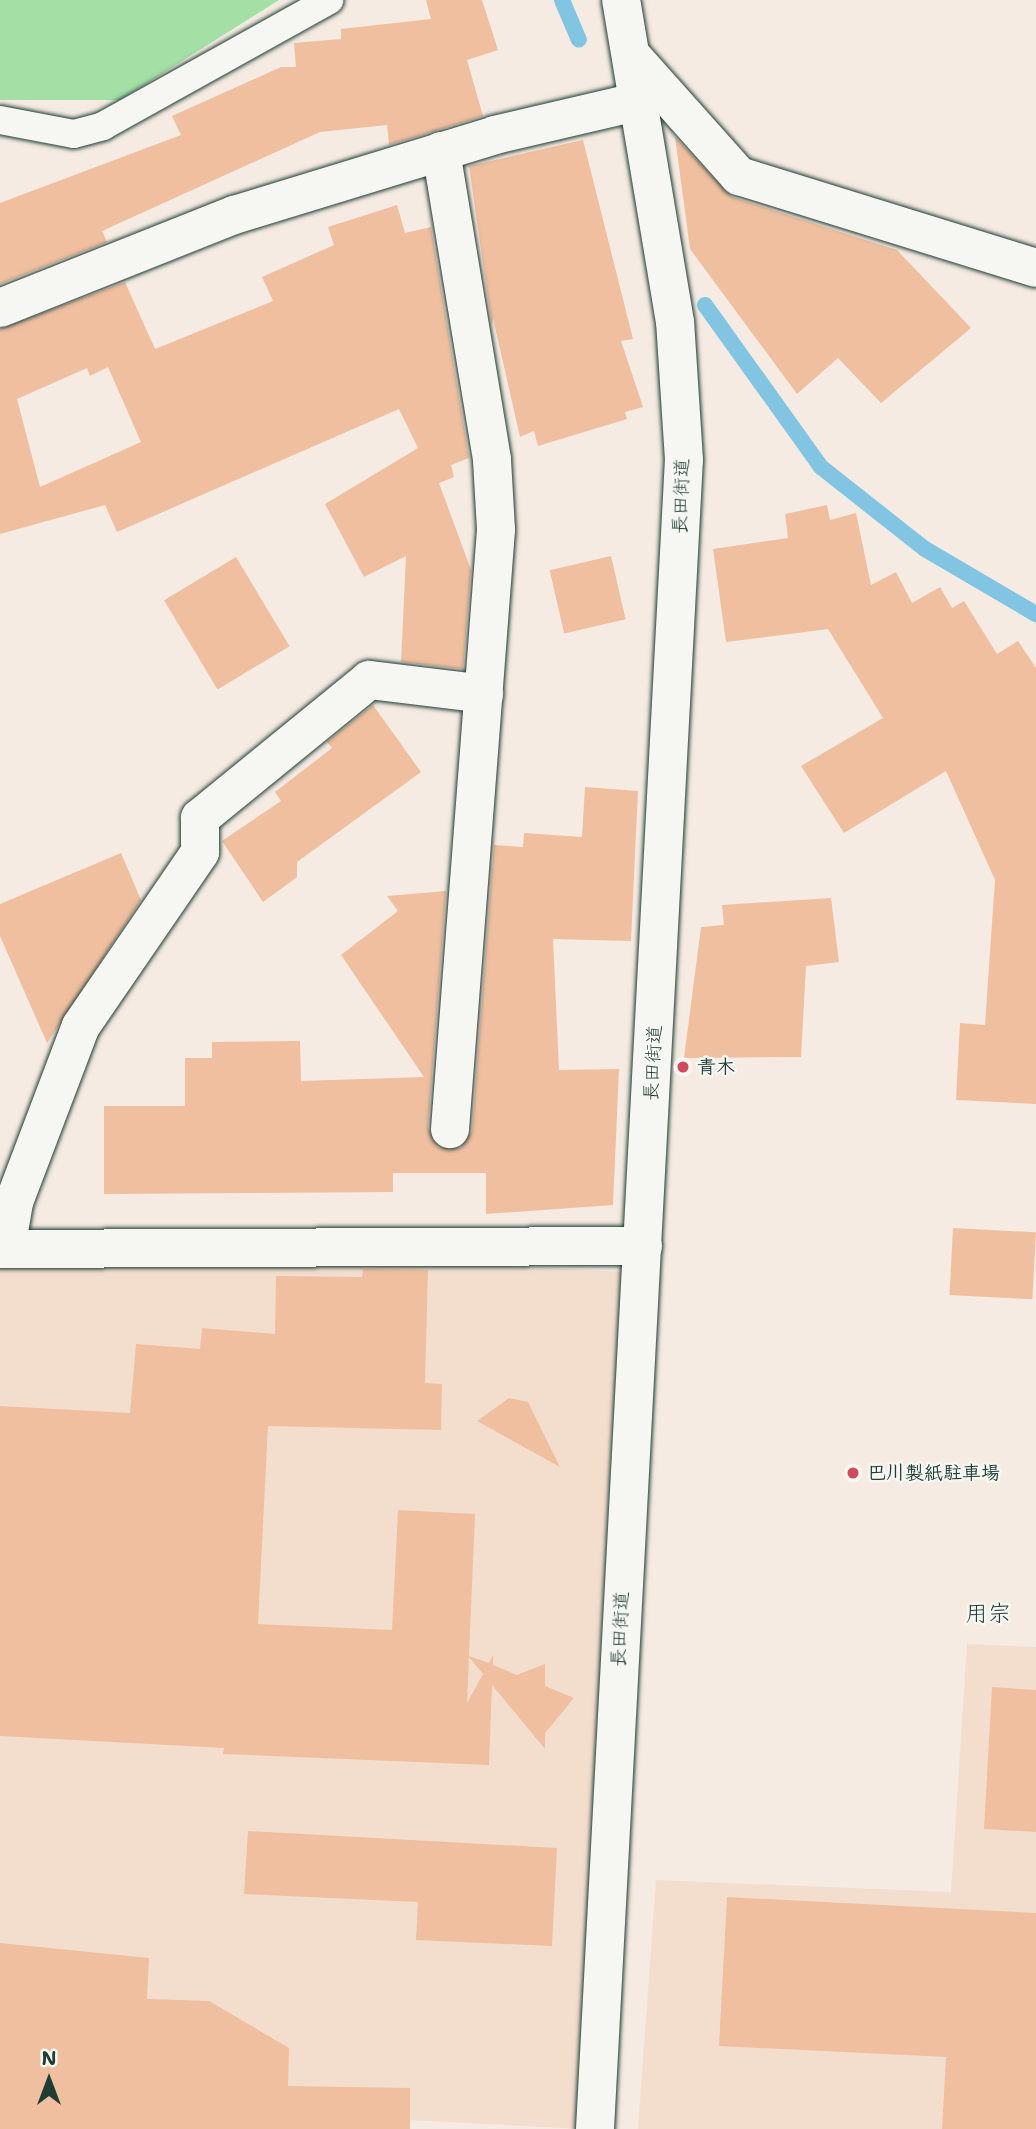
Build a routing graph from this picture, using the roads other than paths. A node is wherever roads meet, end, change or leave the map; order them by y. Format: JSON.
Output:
{"nodes":[{"id":1,"x":329,"y":0,"type":"edge"},
{"id":2,"x":621,"y":0,"type":"edge"},
{"id":3,"x":632,"y":56,"type":"junction"},
{"id":4,"x":640,"y":101,"type":"junction"},
{"id":5,"x":0,"y":120,"type":"edge"},
{"id":6,"x":441,"y":152,"type":"junction"},
{"id":7,"x":1036,"y":268,"type":"edge"},
{"id":8,"x":0,"y":309,"type":"edge"},
{"id":9,"x":484,"y":694,"type":"junction"},
{"id":10,"x":450,"y":1129,"type":"dead end"},
{"id":11,"x":643,"y":1246,"type":"junction"},
{"id":12,"x":3,"y":1249,"type":"edge"},
{"id":13,"x":595,"y":2129,"type":"edge"}],
"edges":[{"from":1,"to":5,"type":"lane"},
{"from":2,"to":3,"type":"street","name":"長田街道"},
{"from":3,"to":4,"type":"street","name":"長田街道"},
{"from":3,"to":7,"type":"street"},
{"from":4,"to":6,"type":"street"},
{"from":4,"to":11,"type":"street","name":"長田街道"},
{"from":6,"to":8,"type":"street"},
{"from":6,"to":9,"type":"street"},
{"from":9,"to":10,"type":"street"},
{"from":9,"to":12,"type":"street"},
{"from":11,"to":12,"type":"street"},
{"from":11,"to":13,"type":"street","name":"長田街道"}]}
